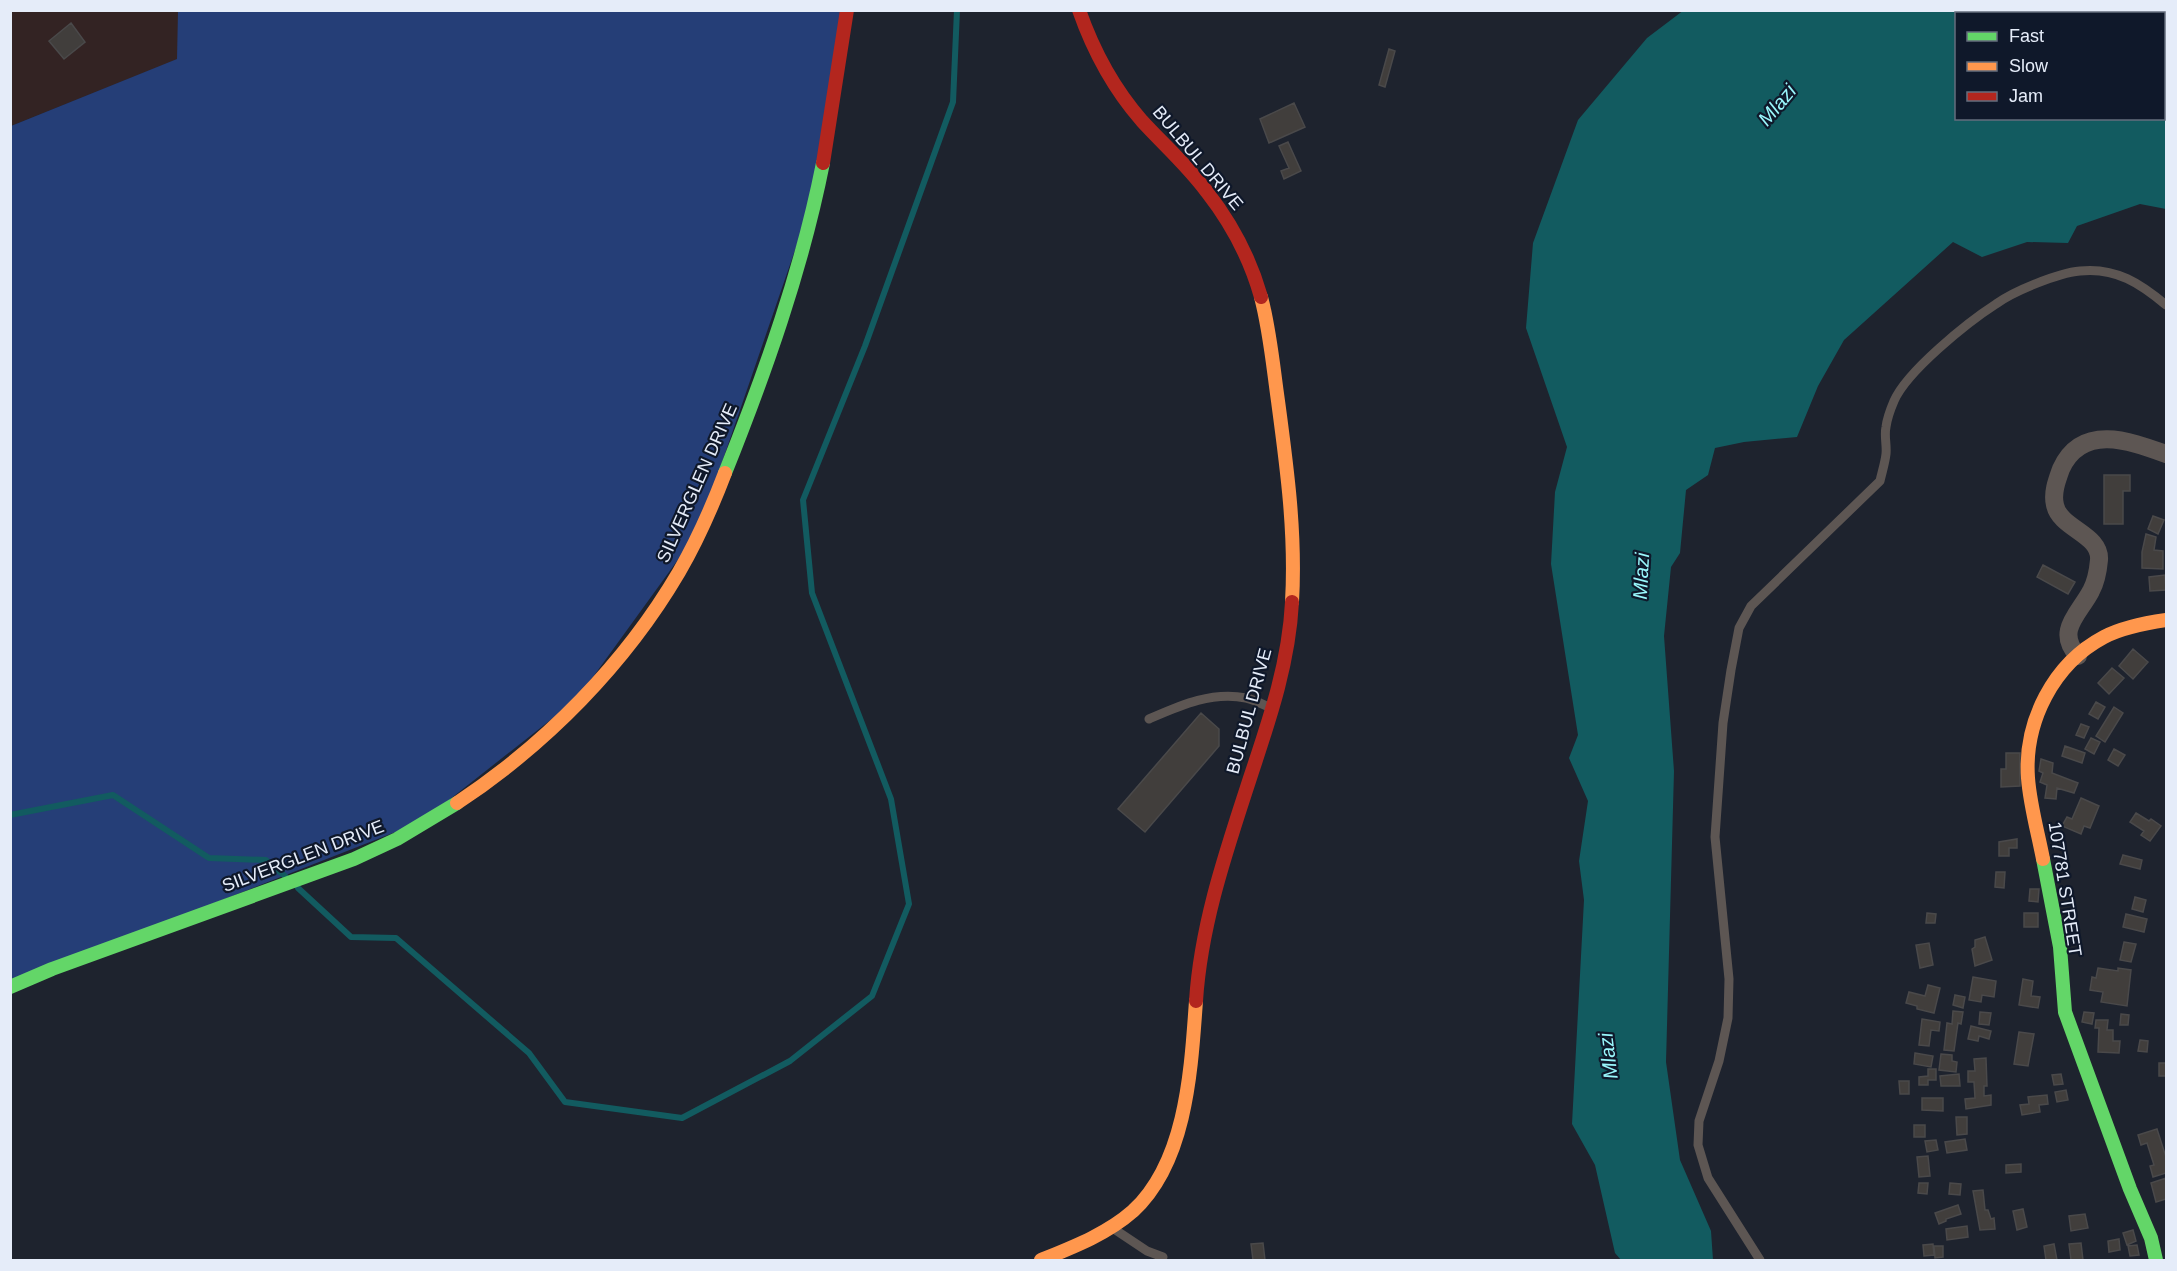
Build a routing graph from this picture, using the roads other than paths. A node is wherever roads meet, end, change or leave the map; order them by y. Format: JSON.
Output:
{"nodes":[{"id":1,"x":847,"y":10,"type":"edge"},
{"id":2,"x":1079,"y":10,"type":"edge"},
{"id":3,"x":2166,"y":305,"type":"edge"},
{"id":4,"x":2166,"y":454,"type":"edge"},
{"id":5,"x":2166,"y":620,"type":"edge"},
{"id":6,"x":2078,"y":656,"type":"junction"},
{"id":7,"x":1273,"y":709,"type":"junction"},
{"id":8,"x":1149,"y":719,"type":"dead end"},
{"id":9,"x":10,"y":987,"type":"edge"},
{"id":10,"x":1112,"y":1228,"type":"junction"},
{"id":11,"x":1163,"y":1257,"type":"dead end"},
{"id":12,"x":1041,"y":1260,"type":"edge"},
{"id":13,"x":1760,"y":1260,"type":"edge"},
{"id":14,"x":2156,"y":1260,"type":"edge"}],
"edges":[{"from":1,"to":9,"type":"street","name":"SILVERGLEN DRIVE"},
{"from":2,"to":7,"type":"street","name":"BULBUL DRIVE"},
{"from":3,"to":13,"type":"lane"},
{"from":4,"to":6,"type":"street"},
{"from":5,"to":6,"type":"street","name":"107781 STREET"},
{"from":6,"to":14,"type":"street","name":"107781 STREET"},
{"from":7,"to":8,"type":"lane"},
{"from":7,"to":10,"type":"street","name":"BULBUL DRIVE"},
{"from":10,"to":11,"type":"lane"},
{"from":10,"to":12,"type":"street","name":"BULBUL DRIVE"}]}
